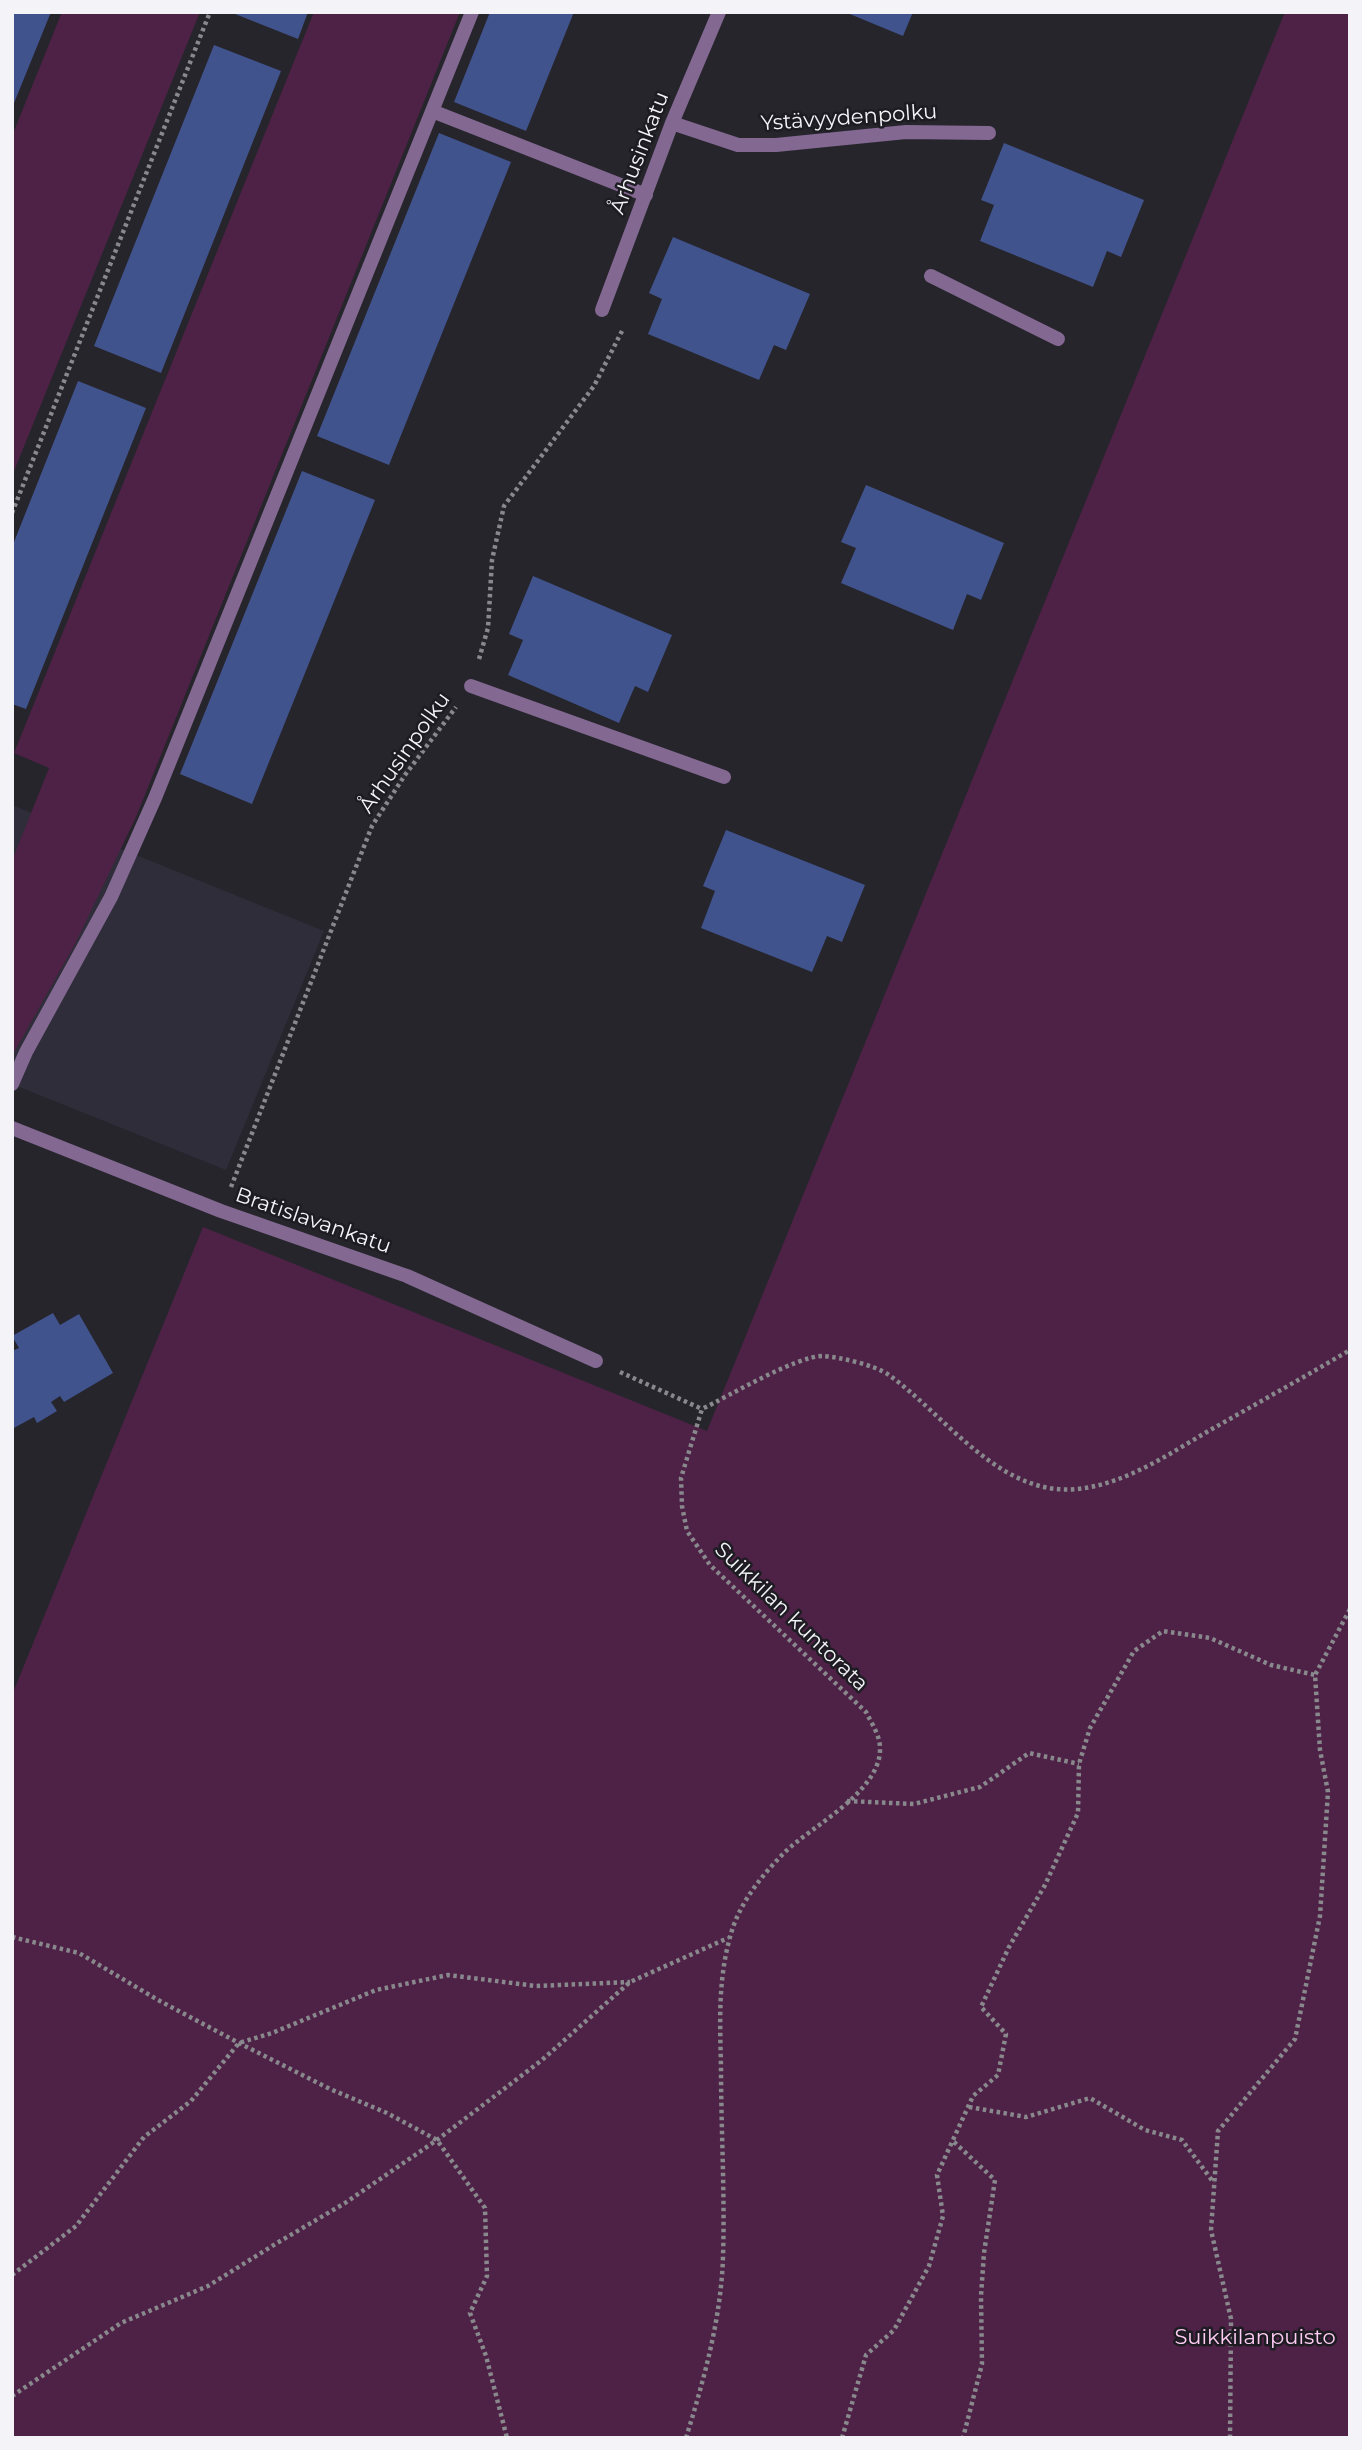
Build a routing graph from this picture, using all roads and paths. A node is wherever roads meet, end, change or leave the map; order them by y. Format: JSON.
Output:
{"nodes":[{"id":1,"x":210,"y":12,"type":"edge"},
{"id":2,"x":472,"y":12,"type":"edge"},
{"id":3,"x":719,"y":12,"type":"edge"},
{"id":4,"x":432,"y":111,"type":"junction"},
{"id":5,"x":672,"y":123,"type":"junction"},
{"id":6,"x":989,"y":133,"type":"dead end"},
{"id":7,"x":646,"y":195,"type":"junction"},
{"id":8,"x":931,"y":276,"type":"dead end"},
{"id":9,"x":602,"y":310,"type":"dead end"},
{"id":10,"x":623,"y":328,"type":"dead end"},
{"id":11,"x":1058,"y":339,"type":"dead end"},
{"id":12,"x":12,"y":513,"type":"edge"},
{"id":13,"x":471,"y":686,"type":"junction"},
{"id":14,"x":724,"y":777,"type":"dead end"},
{"id":15,"x":12,"y":1084,"type":"edge"},
{"id":16,"x":12,"y":1128,"type":"edge"},
{"id":17,"x":221,"y":1211,"type":"junction"},
{"id":18,"x":1350,"y":1350,"type":"edge"},
{"id":19,"x":596,"y":1362,"type":"joint"},
{"id":20,"x":702,"y":1409,"type":"junction"},
{"id":21,"x":1350,"y":1609,"type":"edge"},
{"id":22,"x":1315,"y":1675,"type":"junction"},
{"id":23,"x":1079,"y":1764,"type":"junction"},
{"id":24,"x":847,"y":1801,"type":"junction"},
{"id":25,"x":12,"y":1937,"type":"edge"},
{"id":26,"x":729,"y":1938,"type":"junction"},
{"id":27,"x":630,"y":1982,"type":"junction"},
{"id":28,"x":239,"y":2043,"type":"junction"},
{"id":29,"x":969,"y":2107,"type":"junction"},
{"id":30,"x":437,"y":2140,"type":"junction"},
{"id":31,"x":954,"y":2142,"type":"junction"},
{"id":32,"x":1214,"y":2184,"type":"junction"},
{"id":33,"x":12,"y":2275,"type":"edge"},
{"id":34,"x":12,"y":2396,"type":"edge"},
{"id":35,"x":507,"y":2438,"type":"edge"},
{"id":36,"x":686,"y":2438,"type":"edge"},
{"id":37,"x":842,"y":2438,"type":"edge"},
{"id":38,"x":963,"y":2438,"type":"edge"},
{"id":39,"x":1230,"y":2438,"type":"edge"}],
"edges":[{"from":1,"to":12,"type":"path"},
{"from":2,"to":4,"type":"street"},
{"from":3,"to":5,"type":"street","name":"Århusinkatu"},
{"from":4,"to":7,"type":"street"},
{"from":4,"to":15,"type":"street"},
{"from":5,"to":6,"type":"street","name":"Ystävyydenpolku"},
{"from":5,"to":7,"type":"street","name":"Århusinkatu"},
{"from":7,"to":9,"type":"street","name":"Århusinkatu"},
{"from":8,"to":11,"type":"street"},
{"from":10,"to":13,"type":"path","name":"Århusinpolku"},
{"from":13,"to":14,"type":"street"},
{"from":13,"to":17,"type":"path","name":"Århusinpolku"},
{"from":16,"to":17,"type":"street","name":"Bratislavankatu"},
{"from":17,"to":19,"type":"street","name":"Bratislavankatu"},
{"from":18,"to":20,"type":"path"},
{"from":19,"to":20,"type":"path"},
{"from":20,"to":24,"type":"path","name":"Suikkilan kuntorata"},
{"from":21,"to":22,"type":"path"},
{"from":22,"to":23,"type":"path"},
{"from":22,"to":32,"type":"path"},
{"from":23,"to":24,"type":"path"},
{"from":23,"to":29,"type":"path"},
{"from":24,"to":26,"type":"path","name":"Suikkilan kuntorata"},
{"from":25,"to":28,"type":"path"},
{"from":26,"to":27,"type":"path"},
{"from":26,"to":36,"type":"path","name":"Suikkilan kuntorata"},
{"from":27,"to":28,"type":"path"},
{"from":27,"to":30,"type":"path"},
{"from":28,"to":30,"type":"path"},
{"from":28,"to":33,"type":"path"},
{"from":29,"to":31,"type":"path"},
{"from":29,"to":32,"type":"path"},
{"from":30,"to":34,"type":"path"},
{"from":30,"to":35,"type":"path"},
{"from":31,"to":37,"type":"path"},
{"from":31,"to":38,"type":"path"},
{"from":32,"to":39,"type":"path"}]}
